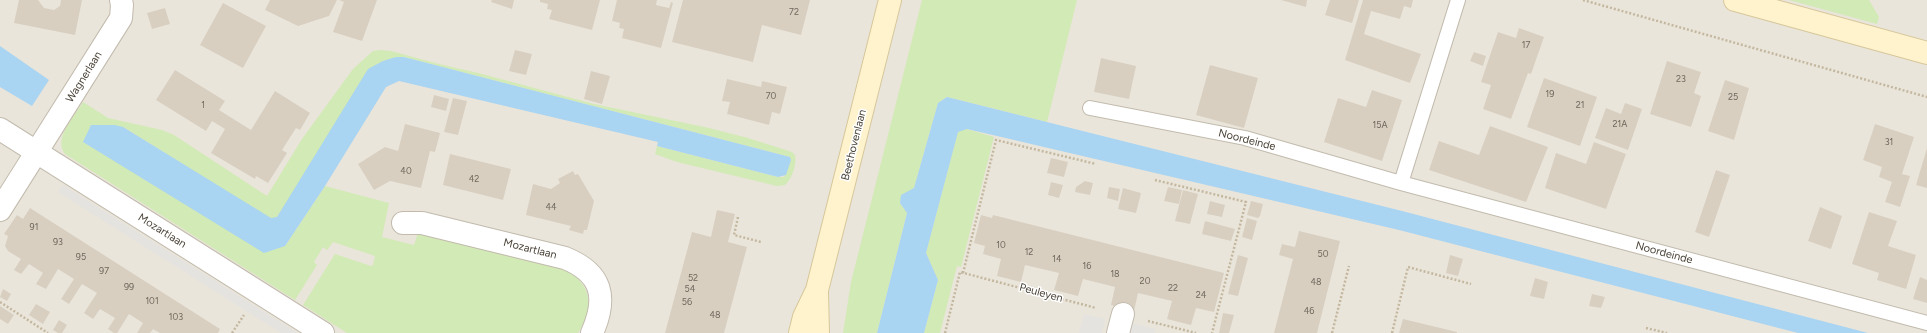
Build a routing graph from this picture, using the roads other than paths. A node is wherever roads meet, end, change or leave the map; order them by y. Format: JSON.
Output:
{"nodes":[{"id":1,"x":121,"y":0,"type":"edge"},
{"id":2,"x":890,"y":0,"type":"edge"},
{"id":3,"x":1458,"y":0,"type":"edge"},
{"id":4,"x":1735,"y":0,"type":"edge"},
{"id":5,"x":1927,"y":53,"type":"edge"},
{"id":6,"x":1090,"y":108,"type":"dead end"},
{"id":7,"x":0,"y":129,"type":"edge"},
{"id":8,"x":37,"y":152,"type":"junction"},
{"id":9,"x":1401,"y":182,"type":"junction"},
{"id":10,"x":0,"y":210,"type":"edge"},
{"id":11,"x":403,"y":224,"type":"dead end"},
{"id":12,"x":817,"y":290,"type":"junction"},
{"id":13,"x":1927,"y":323,"type":"edge"},
{"id":14,"x":323,"y":333,"type":"edge"},
{"id":15,"x":592,"y":333,"type":"edge"},
{"id":16,"x":800,"y":333,"type":"edge"},
{"id":17,"x":818,"y":333,"type":"edge"}],
"edges":[{"from":1,"to":8,"type":"street","name":"Wagnerlaan"},
{"from":2,"to":12,"type":"main road","name":"Beethovenlaan"},
{"from":3,"to":9,"type":"lane"},
{"from":4,"to":5,"type":"main road"},
{"from":6,"to":9,"type":"lane","name":"Noordeinde"},
{"from":7,"to":8,"type":"street","name":"Mozartlaan"},
{"from":8,"to":10,"type":"street","name":"Wagnerlaan"},
{"from":8,"to":14,"type":"street","name":"Mozartlaan"},
{"from":9,"to":13,"type":"lane","name":"Noordeinde"},
{"from":11,"to":15,"type":"street","name":"Mozartlaan"},
{"from":12,"to":16,"type":"main road","name":"Beethovenlaan"},
{"from":12,"to":17,"type":"main road","name":"Beethovenlaan"}]}
